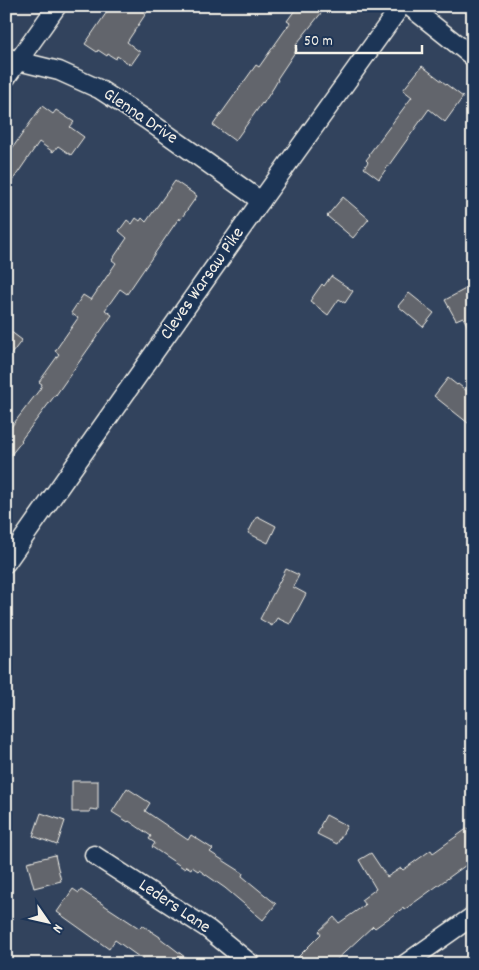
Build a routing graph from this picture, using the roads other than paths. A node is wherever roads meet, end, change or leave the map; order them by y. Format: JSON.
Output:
{"nodes":[{"id":1,"x":57,"y":6,"type":"edge"},
{"id":2,"x":401,"y":6,"type":"edge"},
{"id":3,"x":410,"y":6,"type":"edge"},
{"id":4,"x":473,"y":57,"type":"edge"},
{"id":5,"x":12,"y":59,"type":"edge"},
{"id":6,"x":6,"y":78,"type":"edge"},
{"id":7,"x":261,"y":201,"type":"junction"},
{"id":8,"x":6,"y":563,"type":"edge"},
{"id":9,"x":94,"y":855,"type":"dead end"},
{"id":10,"x":473,"y":916,"type":"edge"},
{"id":11,"x":251,"y":964,"type":"edge"},
{"id":12,"x":405,"y":964,"type":"edge"}],
"edges":[{"from":1,"to":5,"type":"street"},
{"from":2,"to":7,"type":"street","name":"Cleves Warsaw Pike"},
{"from":3,"to":4,"type":"street"},
{"from":5,"to":6,"type":"street"},
{"from":5,"to":7,"type":"street","name":"Glenna Drive"},
{"from":7,"to":8,"type":"street","name":"Cleves Warsaw Pike"},
{"from":9,"to":11,"type":"street","name":"Leders Lane"},
{"from":10,"to":12,"type":"street"}]}
